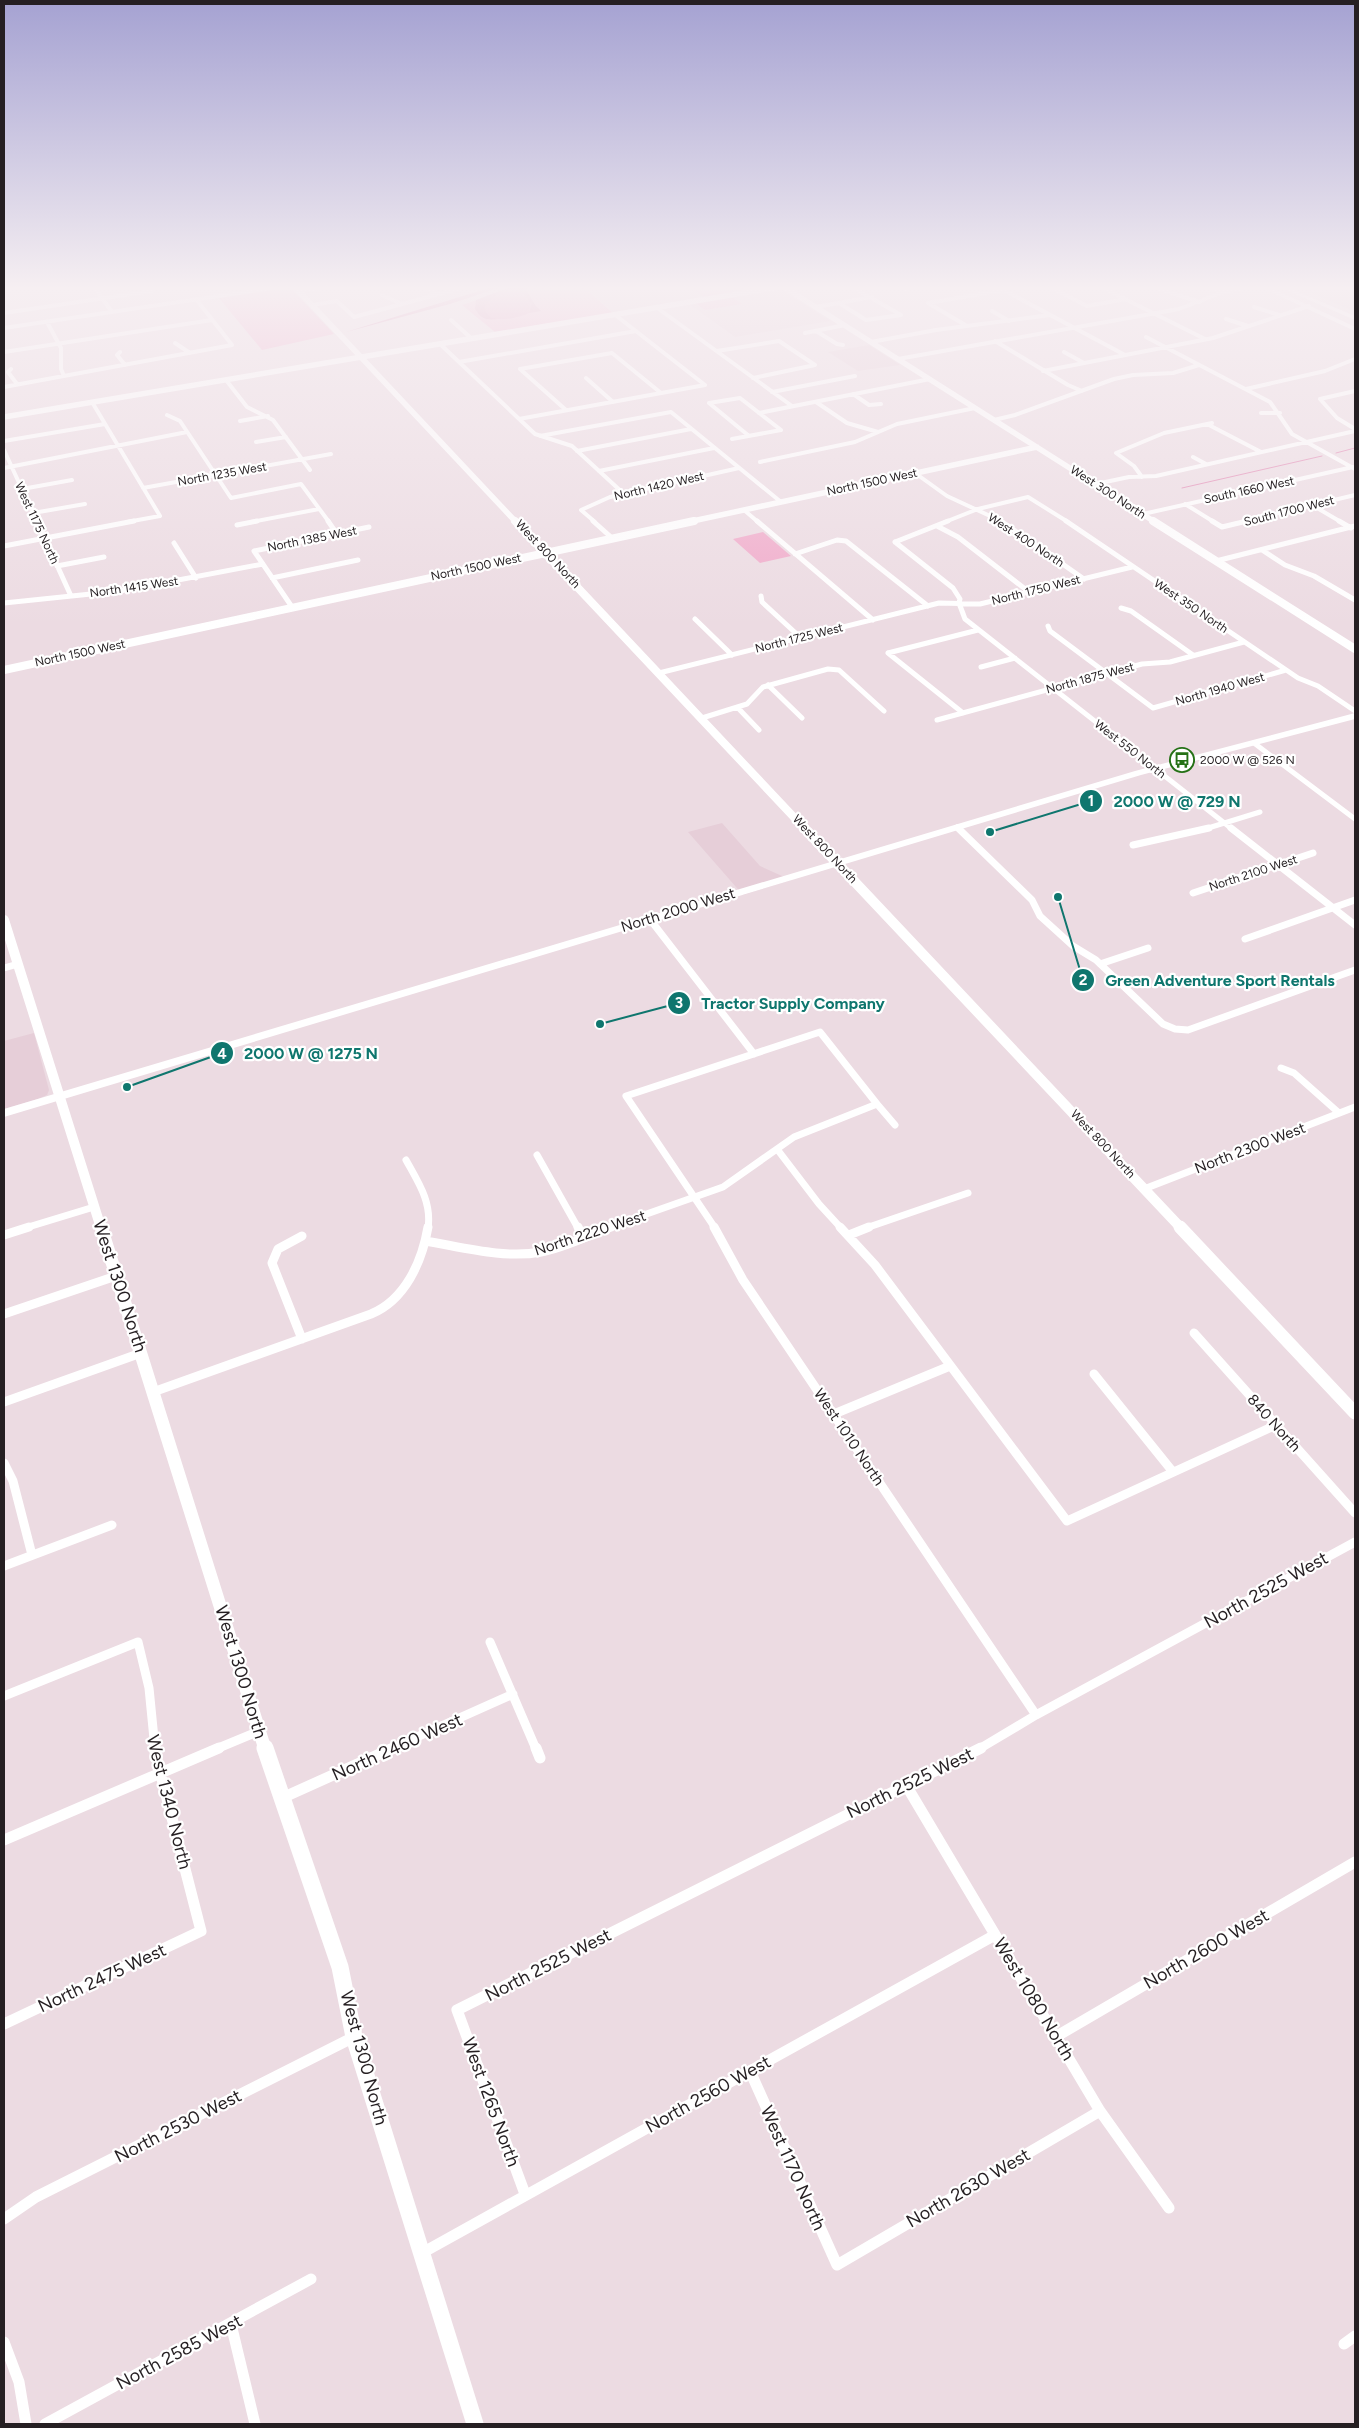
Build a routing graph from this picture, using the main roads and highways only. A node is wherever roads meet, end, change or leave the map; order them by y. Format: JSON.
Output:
{"nodes":[{"id":1,"x":1355,"y":716,"type":"edge"},
{"id":2,"x":4,"y":1113,"type":"edge"}],
"edges":[{"from":1,"to":2,"type":"main road","name":"North 2000 West"}]}
